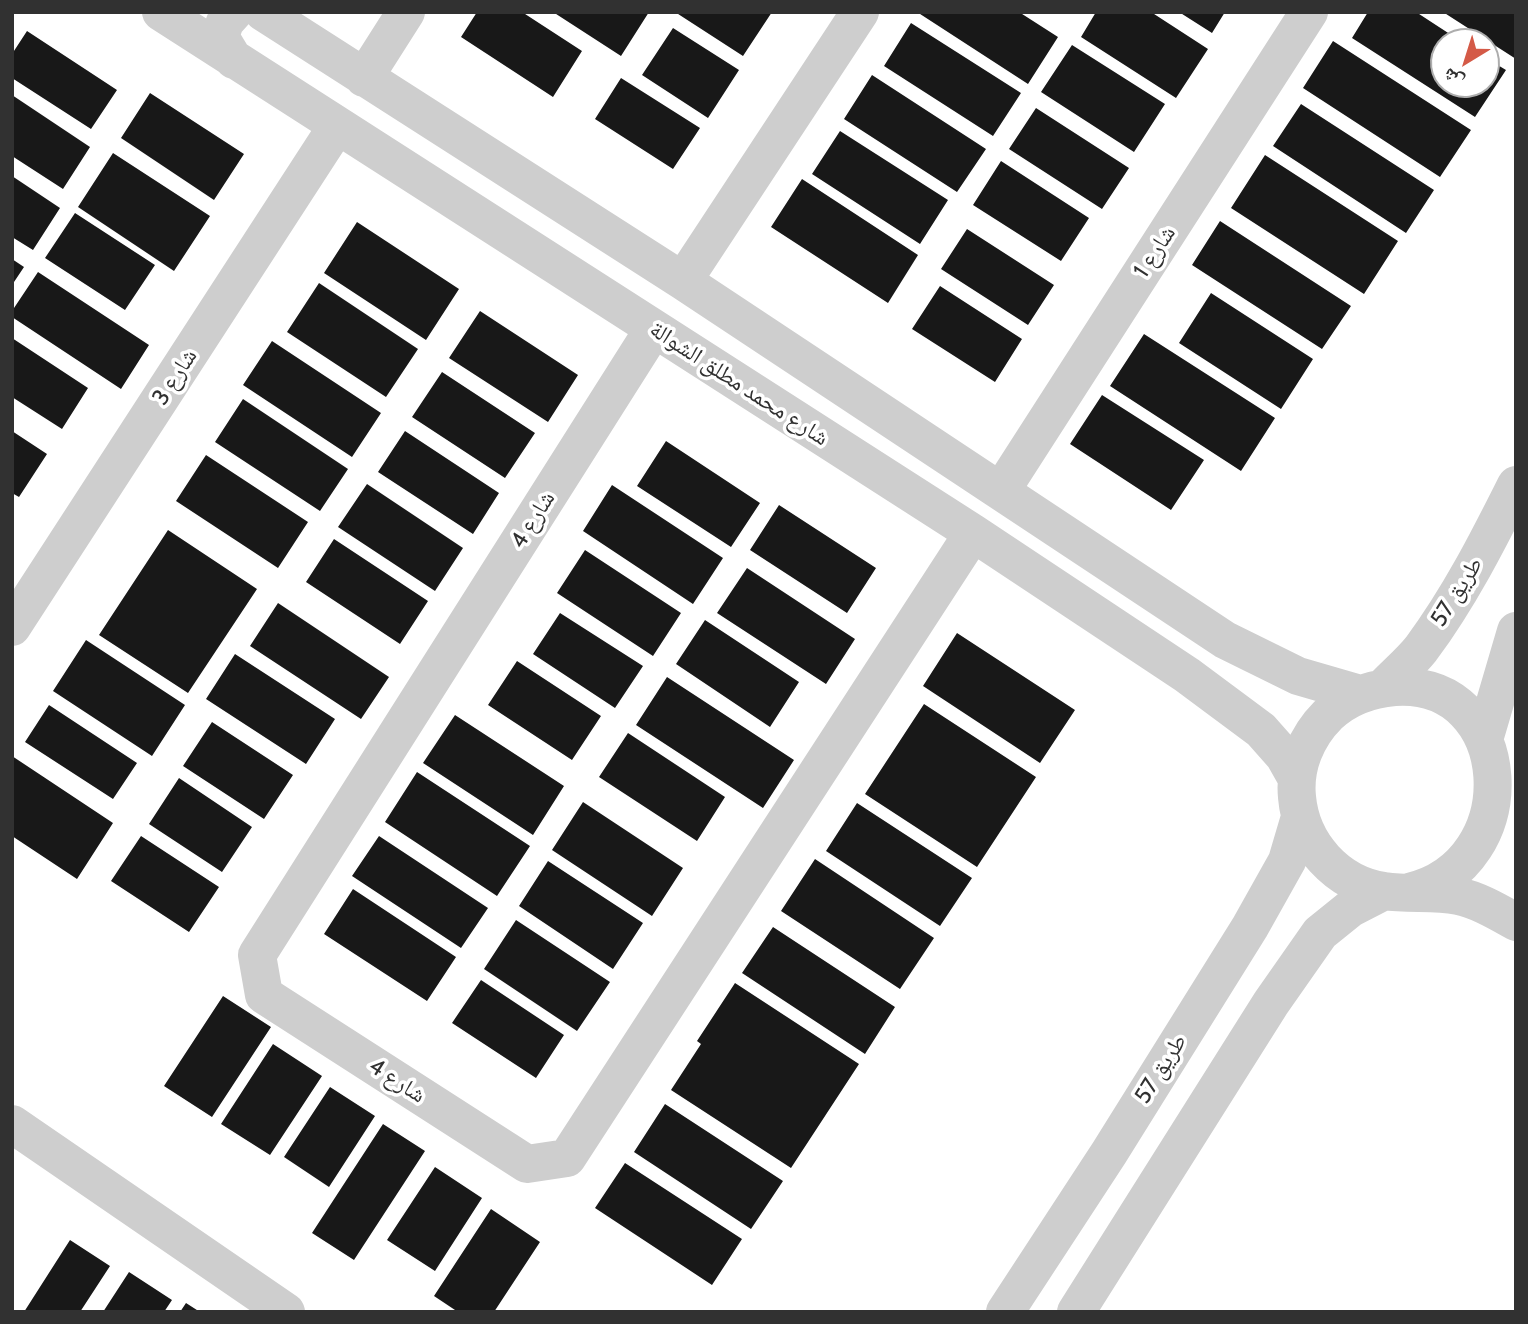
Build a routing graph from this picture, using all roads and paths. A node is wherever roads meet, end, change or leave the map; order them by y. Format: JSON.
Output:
{"nodes":[{"id":1,"x":161,"y":12,"type":"edge"},
{"id":2,"x":234,"y":12,"type":"edge"},
{"id":3,"x":263,"y":12,"type":"edge"},
{"id":4,"x":406,"y":12,"type":"edge"},
{"id":5,"x":860,"y":12,"type":"edge"},
{"id":6,"x":1309,"y":12,"type":"edge"},
{"id":7,"x":234,"y":60,"type":"junction"},
{"id":8,"x":364,"y":78,"type":"junction"},
{"id":9,"x":337,"y":127,"type":"junction"},
{"id":10,"x":683,"y":281,"type":"junction"},
{"id":11,"x":653,"y":330,"type":"junction"},
{"id":12,"x":1516,"y":485,"type":"edge"},
{"id":13,"x":1001,"y":491,"type":"junction"},
{"id":14,"x":973,"y":533,"type":"junction"},
{"id":15,"x":12,"y":627,"type":"edge"},
{"id":16,"x":1516,"y":631,"type":"edge"},
{"id":17,"x":1371,"y":691,"type":"junction"},
{"id":18,"x":1486,"y":733,"type":"junction"},
{"id":19,"x":1297,"y":779,"type":"junction"},
{"id":20,"x":1509,"y":796,"type":"edge"},
{"id":21,"x":1300,"y":817,"type":"junction"},
{"id":22,"x":1396,"y":892,"type":"junction"},
{"id":23,"x":1516,"y":922,"type":"edge"},
{"id":24,"x":1140,"y":1101,"type":"junction"},
{"id":25,"x":12,"y":1124,"type":"edge"},
{"id":26,"x":1189,"y":1130,"type":"junction"},
{"id":27,"x":1109,"y":1153,"type":"junction"},
{"id":28,"x":1155,"y":1185,"type":"junction"},
{"id":29,"x":286,"y":1312,"type":"edge"},
{"id":30,"x":1005,"y":1312,"type":"edge"},
{"id":31,"x":1076,"y":1312,"type":"edge"}],
"edges":[{"from":1,"to":7,"type":"street","name":"شارع محمد مطلق الشوالة"},
{"from":2,"to":7,"type":"street"},
{"from":3,"to":8,"type":"street"},
{"from":4,"to":8,"type":"street"},
{"from":5,"to":10,"type":"street"},
{"from":6,"to":13,"type":"street","name":"شارع 1"},
{"from":7,"to":9,"type":"street","name":"شارع محمد مطلق الشوالة"},
{"from":8,"to":10,"type":"street"},
{"from":9,"to":11,"type":"street","name":"شارع محمد مطلق الشوالة"},
{"from":9,"to":15,"type":"street","name":"شارع 3"},
{"from":10,"to":13,"type":"street"},
{"from":11,"to":14,"type":"street","name":"شارع محمد مطلق الشوالة"},
{"from":11,"to":14,"type":"street","name":"شارع 4"},
{"from":12,"to":17,"type":"street","name":"طريق 57"},
{"from":13,"to":17,"type":"street"},
{"from":14,"to":19,"type":"street","name":"شارع محمد مطلق الشوالة"},
{"from":16,"to":18,"type":"street"},
{"from":17,"to":18,"type":"street"},
{"from":17,"to":19,"type":"street"},
{"from":18,"to":20,"type":"street"},
{"from":19,"to":21,"type":"street"},
{"from":20,"to":22,"type":"street"},
{"from":21,"to":22,"type":"street"},
{"from":21,"to":24,"type":"street","name":"طريق 57"},
{"from":22,"to":23,"type":"street"},
{"from":22,"to":26,"type":"street"},
{"from":24,"to":26,"type":"street"},
{"from":24,"to":27,"type":"street","name":"طريق 57"},
{"from":25,"to":29,"type":"street"},
{"from":26,"to":28,"type":"street"},
{"from":27,"to":28,"type":"street"},
{"from":27,"to":30,"type":"street","name":"طريق 57"},
{"from":28,"to":31,"type":"street"}]}
